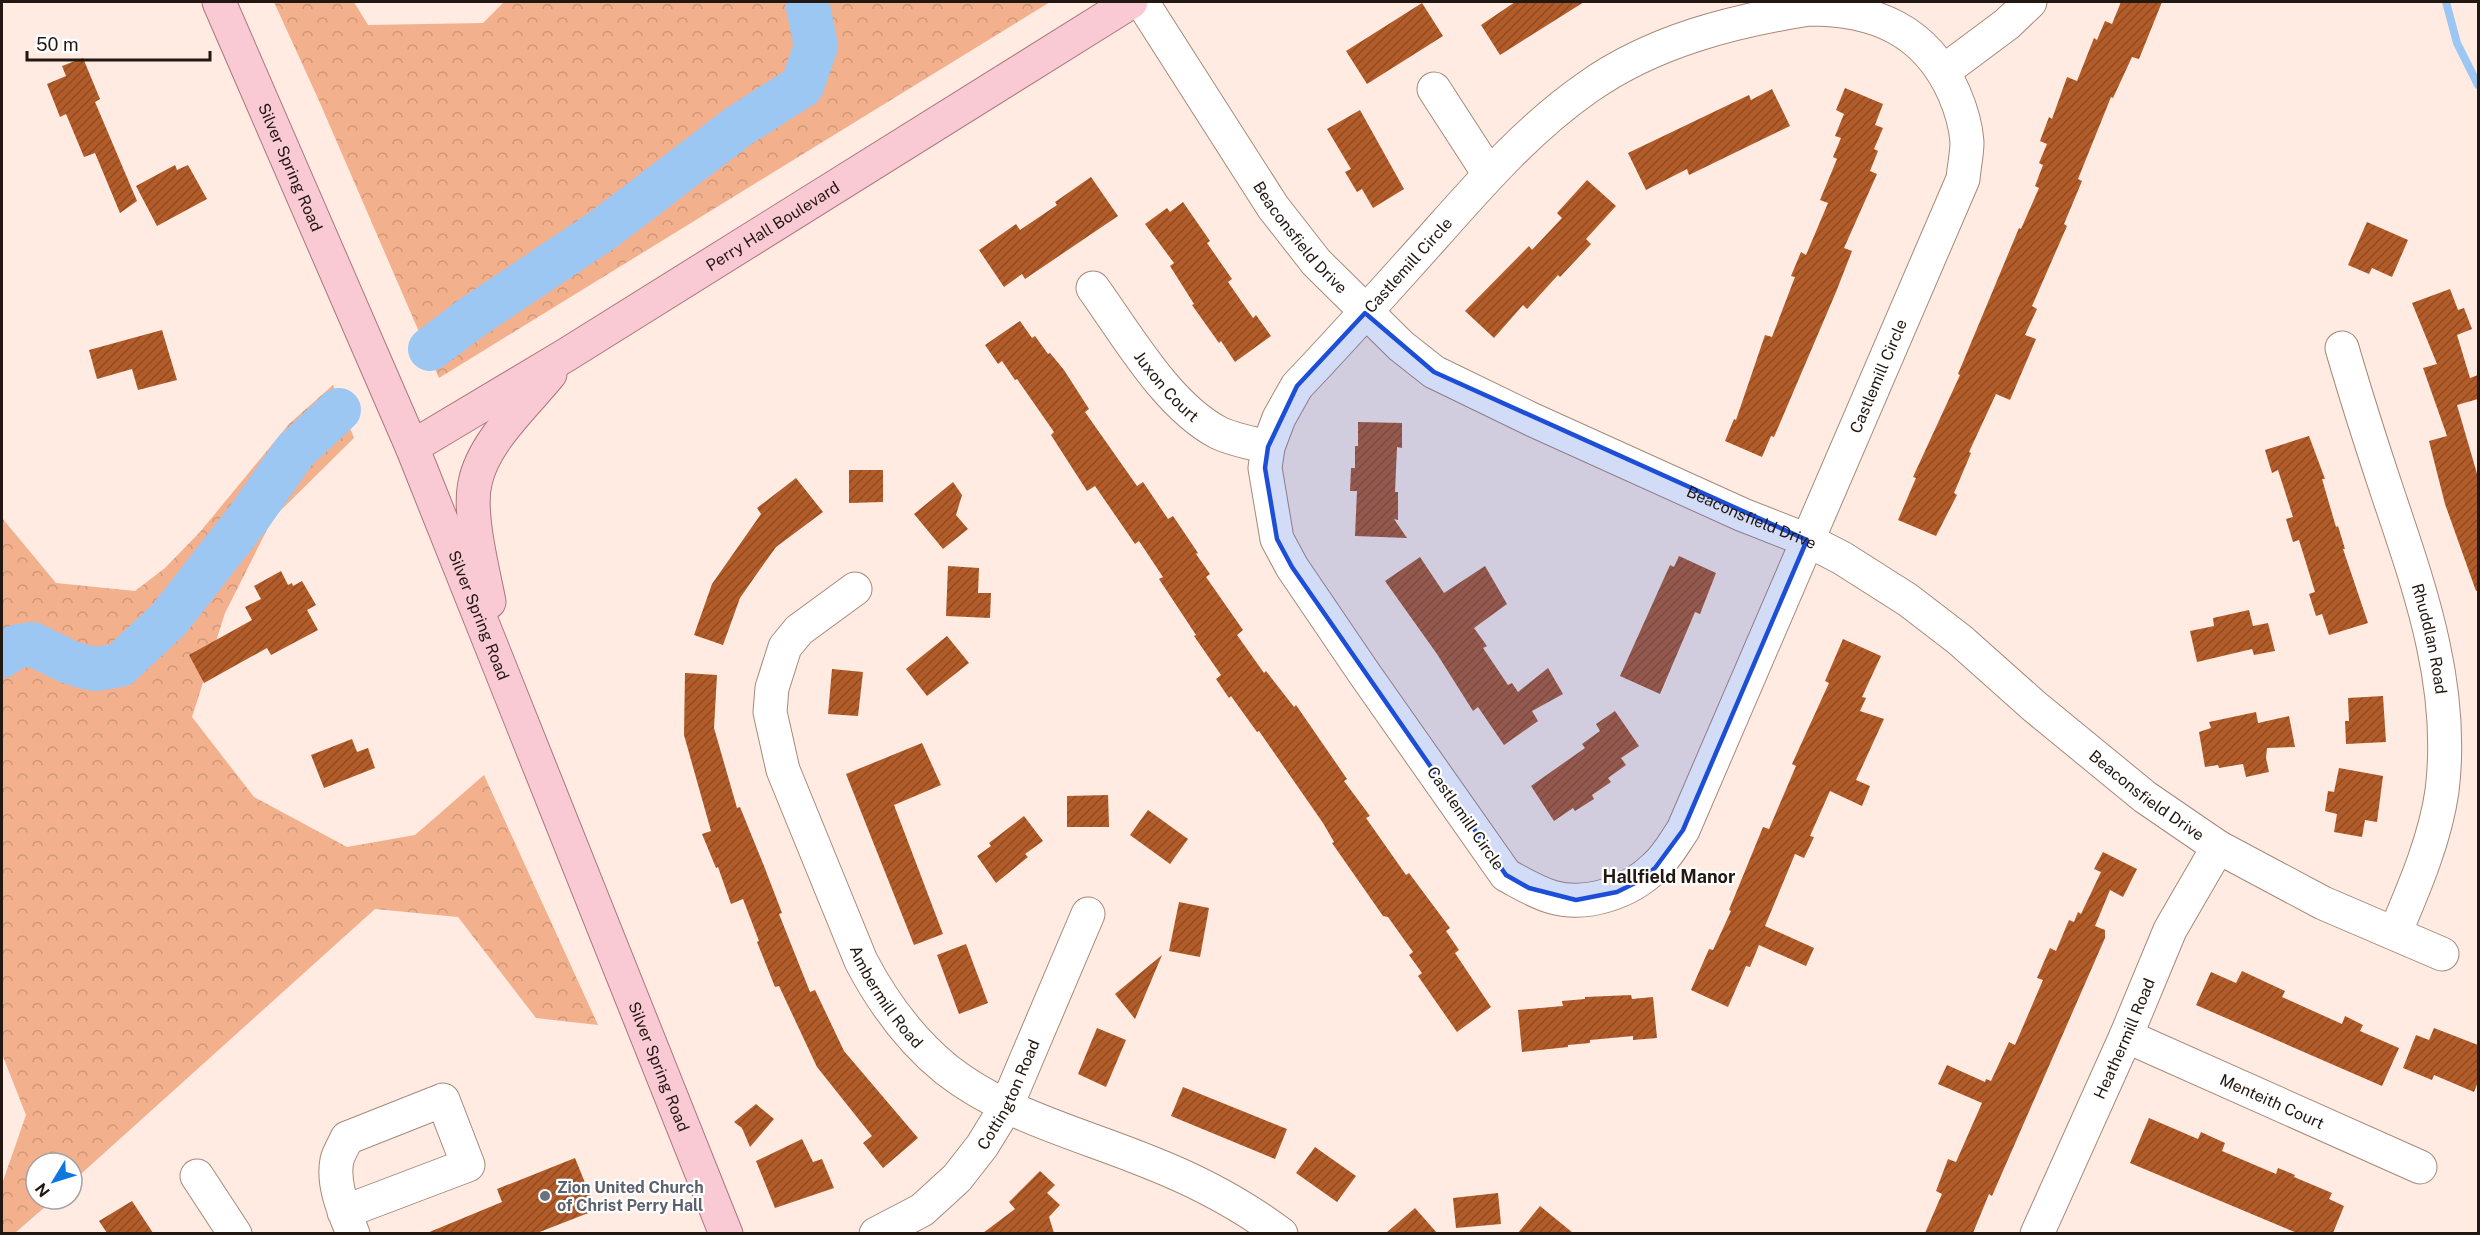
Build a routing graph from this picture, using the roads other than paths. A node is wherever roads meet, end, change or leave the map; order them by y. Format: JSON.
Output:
{"nodes":[{"id":1,"x":219,"y":2,"type":"edge"},
{"id":2,"x":1131,"y":2,"type":"edge"},
{"id":3,"x":1142,"y":2,"type":"edge"},
{"id":4,"x":2030,"y":2,"type":"edge"},
{"id":5,"x":1944,"y":71,"type":"junction"},
{"id":6,"x":1434,"y":89,"type":"dead end"},
{"id":7,"x":1489,"y":174,"type":"junction"},
{"id":8,"x":1093,"y":288,"type":"dead end"},
{"id":9,"x":1365,"y":313,"type":"junction"},
{"id":10,"x":2342,"y":348,"type":"dead end"},
{"id":11,"x":566,"y":355,"type":"junction"},
{"id":12,"x":412,"y":447,"type":"junction"},
{"id":13,"x":1268,"y":447,"type":"junction"},
{"id":14,"x":1807,"y":540,"type":"junction"},
{"id":15,"x":855,"y":589,"type":"dead end"},
{"id":16,"x":499,"y":663,"type":"junction"},
{"id":17,"x":2218,"y":847,"type":"junction"},
{"id":18,"x":1088,"y":914,"type":"dead end"},
{"id":19,"x":2396,"y":933,"type":"junction"},
{"id":20,"x":2442,"y":954,"type":"dead end"},
{"id":21,"x":2126,"y":1036,"type":"junction"},
{"id":22,"x":1006,"y":1107,"type":"junction"},
{"id":23,"x":2420,"y":1167,"type":"dead end"},
{"id":24,"x":197,"y":1176,"type":"dead end"},
{"id":25,"x":235,"y":1233,"type":"edge"},
{"id":26,"x":726,"y":1233,"type":"edge"},
{"id":27,"x":876,"y":1233,"type":"edge"},
{"id":28,"x":1281,"y":1233,"type":"edge"},
{"id":29,"x":2037,"y":1233,"type":"edge"}],
"edges":[{"from":1,"to":12,"type":"main road","name":"Silver Spring Road"},
{"from":2,"to":11,"type":"main road","name":"Perry Hall Boulevard"},
{"from":3,"to":9,"type":"street","name":"Beaconsfield Drive"},
{"from":4,"to":5,"type":"street"},
{"from":5,"to":7,"type":"street","name":"Castlemill Circle"},
{"from":5,"to":14,"type":"street","name":"Castlemill Circle"},
{"from":6,"to":7,"type":"street"},
{"from":7,"to":9,"type":"street","name":"Castlemill Circle"},
{"from":8,"to":13,"type":"street","name":"Juxon Court"},
{"from":9,"to":13,"type":"street","name":"Castlemill Circle"},
{"from":9,"to":14,"type":"street","name":"Beaconsfield Drive"},
{"from":10,"to":19,"type":"street","name":"Rhuddlan Road"},
{"from":11,"to":12,"type":"main road","name":"Perry Hall Boulevard"},
{"from":11,"to":16,"type":"main road"},
{"from":12,"to":16,"type":"main road","name":"Silver Spring Road"},
{"from":13,"to":14,"type":"street","name":"Castlemill Circle"},
{"from":14,"to":17,"type":"street","name":"Beaconsfield Drive"},
{"from":15,"to":22,"type":"street","name":"Ambermill Road"},
{"from":16,"to":26,"type":"main road","name":"Silver Spring Road"},
{"from":17,"to":19,"type":"street","name":"Beaconsfield Drive"},
{"from":17,"to":21,"type":"street","name":"Heathermill Road"},
{"from":18,"to":22,"type":"street","name":"Cottington Road"},
{"from":19,"to":20,"type":"street","name":"Beaconsfield Drive"},
{"from":21,"to":23,"type":"street","name":"Menteith Court"},
{"from":21,"to":29,"type":"street","name":"Heathermill Road"},
{"from":22,"to":27,"type":"street","name":"Cottington Road"},
{"from":22,"to":28,"type":"street","name":"Ambermill Road"},
{"from":24,"to":25,"type":"street"}]}
